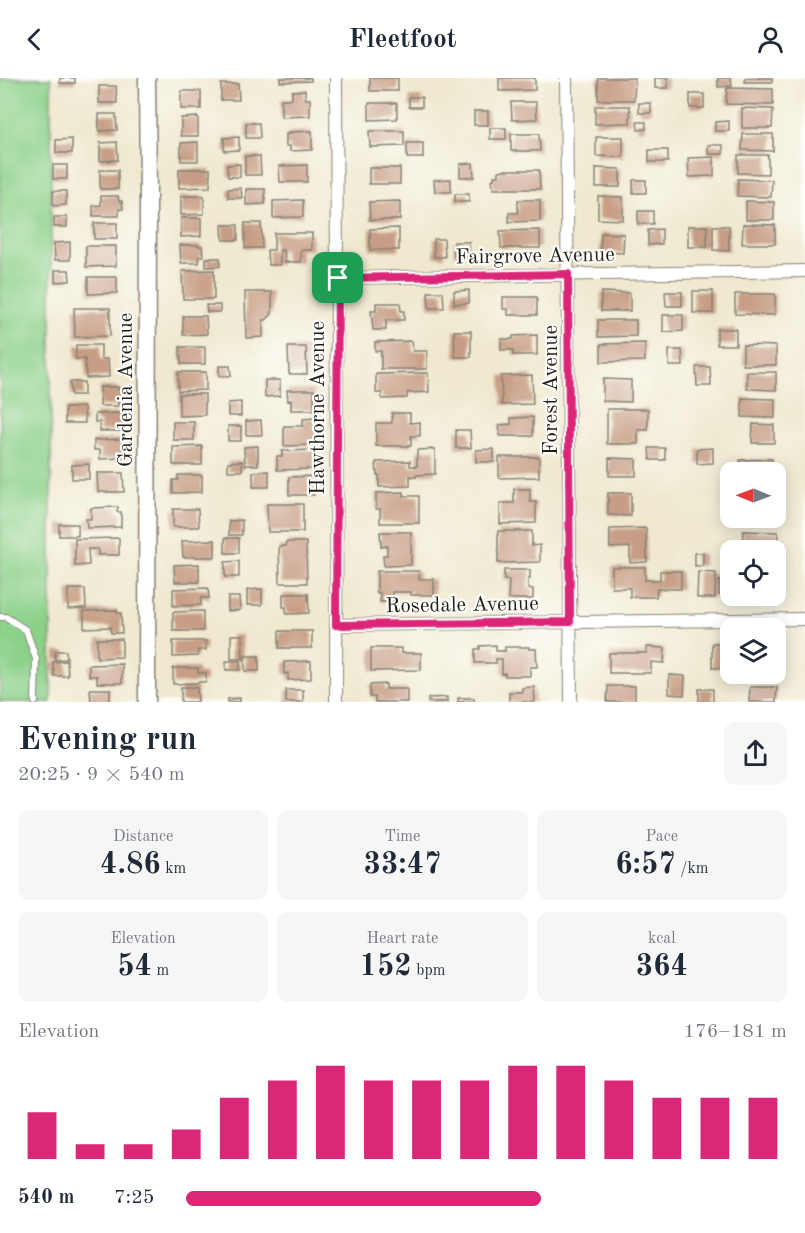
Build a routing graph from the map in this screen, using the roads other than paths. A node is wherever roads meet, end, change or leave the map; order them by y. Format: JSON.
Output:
{"nodes":[{"id":1,"x":147,"y":78,"type":"edge"},
{"id":2,"x":336,"y":78,"type":"edge"},
{"id":3,"x":566,"y":78,"type":"edge"},
{"id":4,"x":805,"y":271,"type":"edge"},
{"id":5,"x":568,"y":274,"type":"junction"},
{"id":6,"x":338,"y":278,"type":"junction"},
{"id":7,"x":0,"y":616,"type":"edge"},
{"id":8,"x":805,"y":619,"type":"edge"},
{"id":9,"x":570,"y":622,"type":"junction"},
{"id":10,"x":336,"y":625,"type":"junction"},
{"id":11,"x":35,"y":702,"type":"edge"},
{"id":12,"x":147,"y":702,"type":"edge"},
{"id":13,"x":336,"y":702,"type":"edge"},
{"id":14,"x":571,"y":702,"type":"edge"}],
"edges":[{"from":1,"to":12,"type":"street","name":"Gardenia Avenue"},
{"from":2,"to":6,"type":"street","name":"Hawthorne Avenue"},
{"from":3,"to":5,"type":"street","name":"Forest Avenue"},
{"from":4,"to":5,"type":"street","name":"Fairgrove Avenue"},
{"from":5,"to":6,"type":"street","name":"Fairgrove Avenue"},
{"from":5,"to":9,"type":"street","name":"Forest Avenue"},
{"from":6,"to":10,"type":"street","name":"Hawthorne Avenue"},
{"from":7,"to":11,"type":"lane"},
{"from":8,"to":9,"type":"street","name":"Rosedale Avenue"},
{"from":9,"to":10,"type":"street","name":"Rosedale Avenue"},
{"from":9,"to":14,"type":"street","name":"Forest Avenue"},
{"from":10,"to":13,"type":"street","name":"Hawthorne Avenue"}]}
